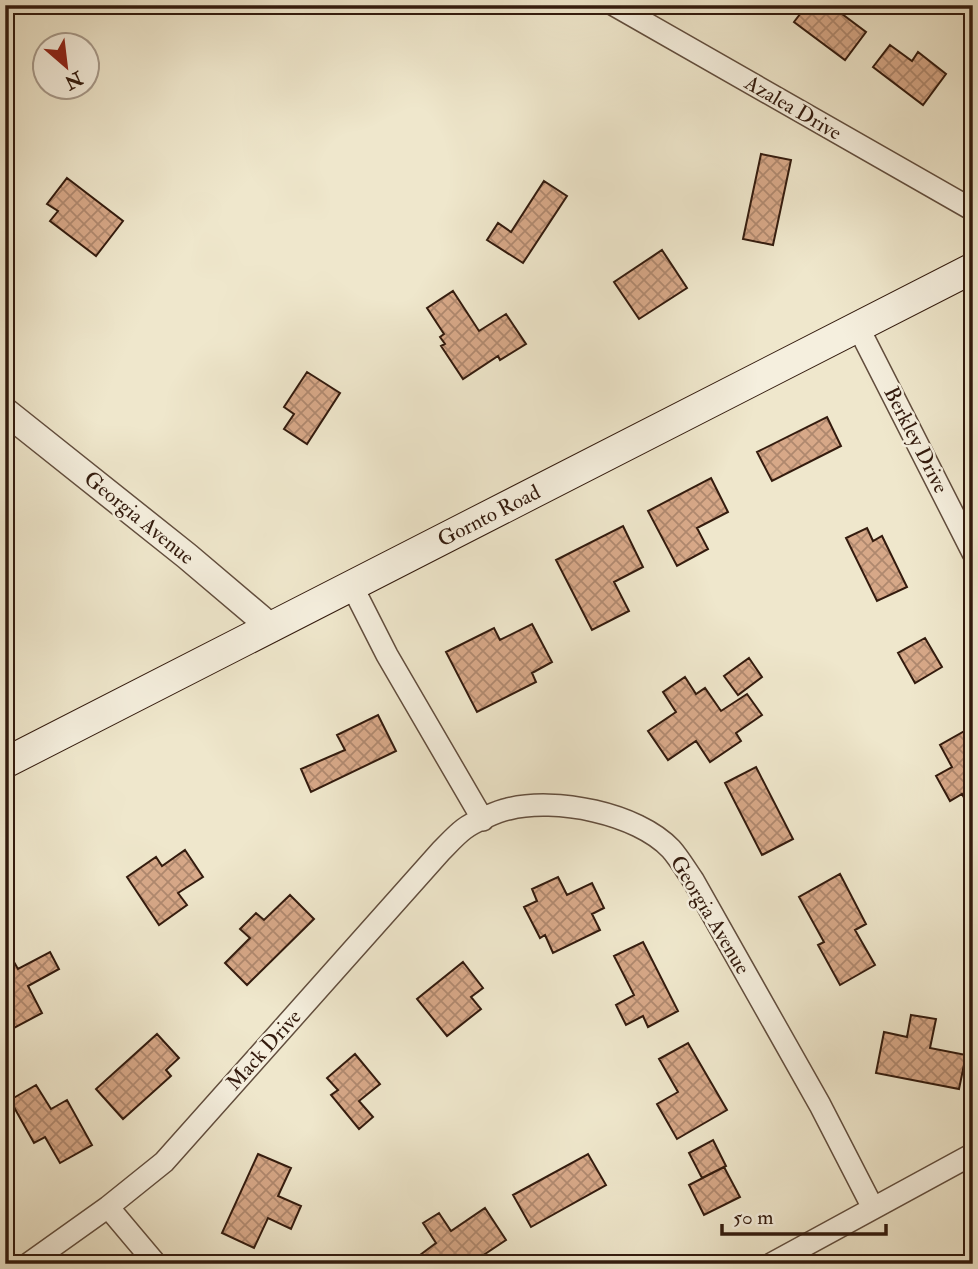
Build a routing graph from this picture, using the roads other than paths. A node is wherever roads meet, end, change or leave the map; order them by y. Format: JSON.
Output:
{"nodes":[{"id":1,"x":619,"y":7,"type":"edge"},
{"id":2,"x":973,"y":210,"type":"edge"},
{"id":3,"x":973,"y":268,"type":"edge"},
{"id":4,"x":858,"y":327,"type":"junction"},
{"id":5,"x":5,"y":411,"type":"edge"},
{"id":6,"x":973,"y":553,"type":"edge"},
{"id":7,"x":352,"y":586,"type":"junction"},
{"id":8,"x":272,"y":628,"type":"junction"},
{"id":9,"x":5,"y":763,"type":"edge"},
{"id":10,"x":483,"y":820,"type":"junction"},
{"id":11,"x":973,"y":1154,"type":"edge"},
{"id":12,"x":108,"y":1207,"type":"junction"},
{"id":13,"x":873,"y":1208,"type":"junction"},
{"id":14,"x":28,"y":1264,"type":"edge"},
{"id":15,"x":156,"y":1264,"type":"edge"},
{"id":16,"x":771,"y":1264,"type":"edge"}],
"edges":[{"from":1,"to":2,"type":"street","name":"Azalea Drive"},
{"from":3,"to":4,"type":"main road","name":"Gornto Road"},
{"from":4,"to":6,"type":"street","name":"Berkley Drive"},
{"from":4,"to":7,"type":"main road","name":"Gornto Road"},
{"from":5,"to":8,"type":"street","name":"Georgia Avenue"},
{"from":7,"to":8,"type":"main road","name":"Gornto Road"},
{"from":7,"to":10,"type":"street"},
{"from":8,"to":9,"type":"main road","name":"Gornto Road"},
{"from":10,"to":12,"type":"street","name":"Mack Drive"},
{"from":10,"to":13,"type":"street","name":"Georgia Avenue"},
{"from":11,"to":13,"type":"street"},
{"from":12,"to":14,"type":"street","name":"Mack Drive"},
{"from":12,"to":15,"type":"street"},
{"from":13,"to":16,"type":"street"}]}
